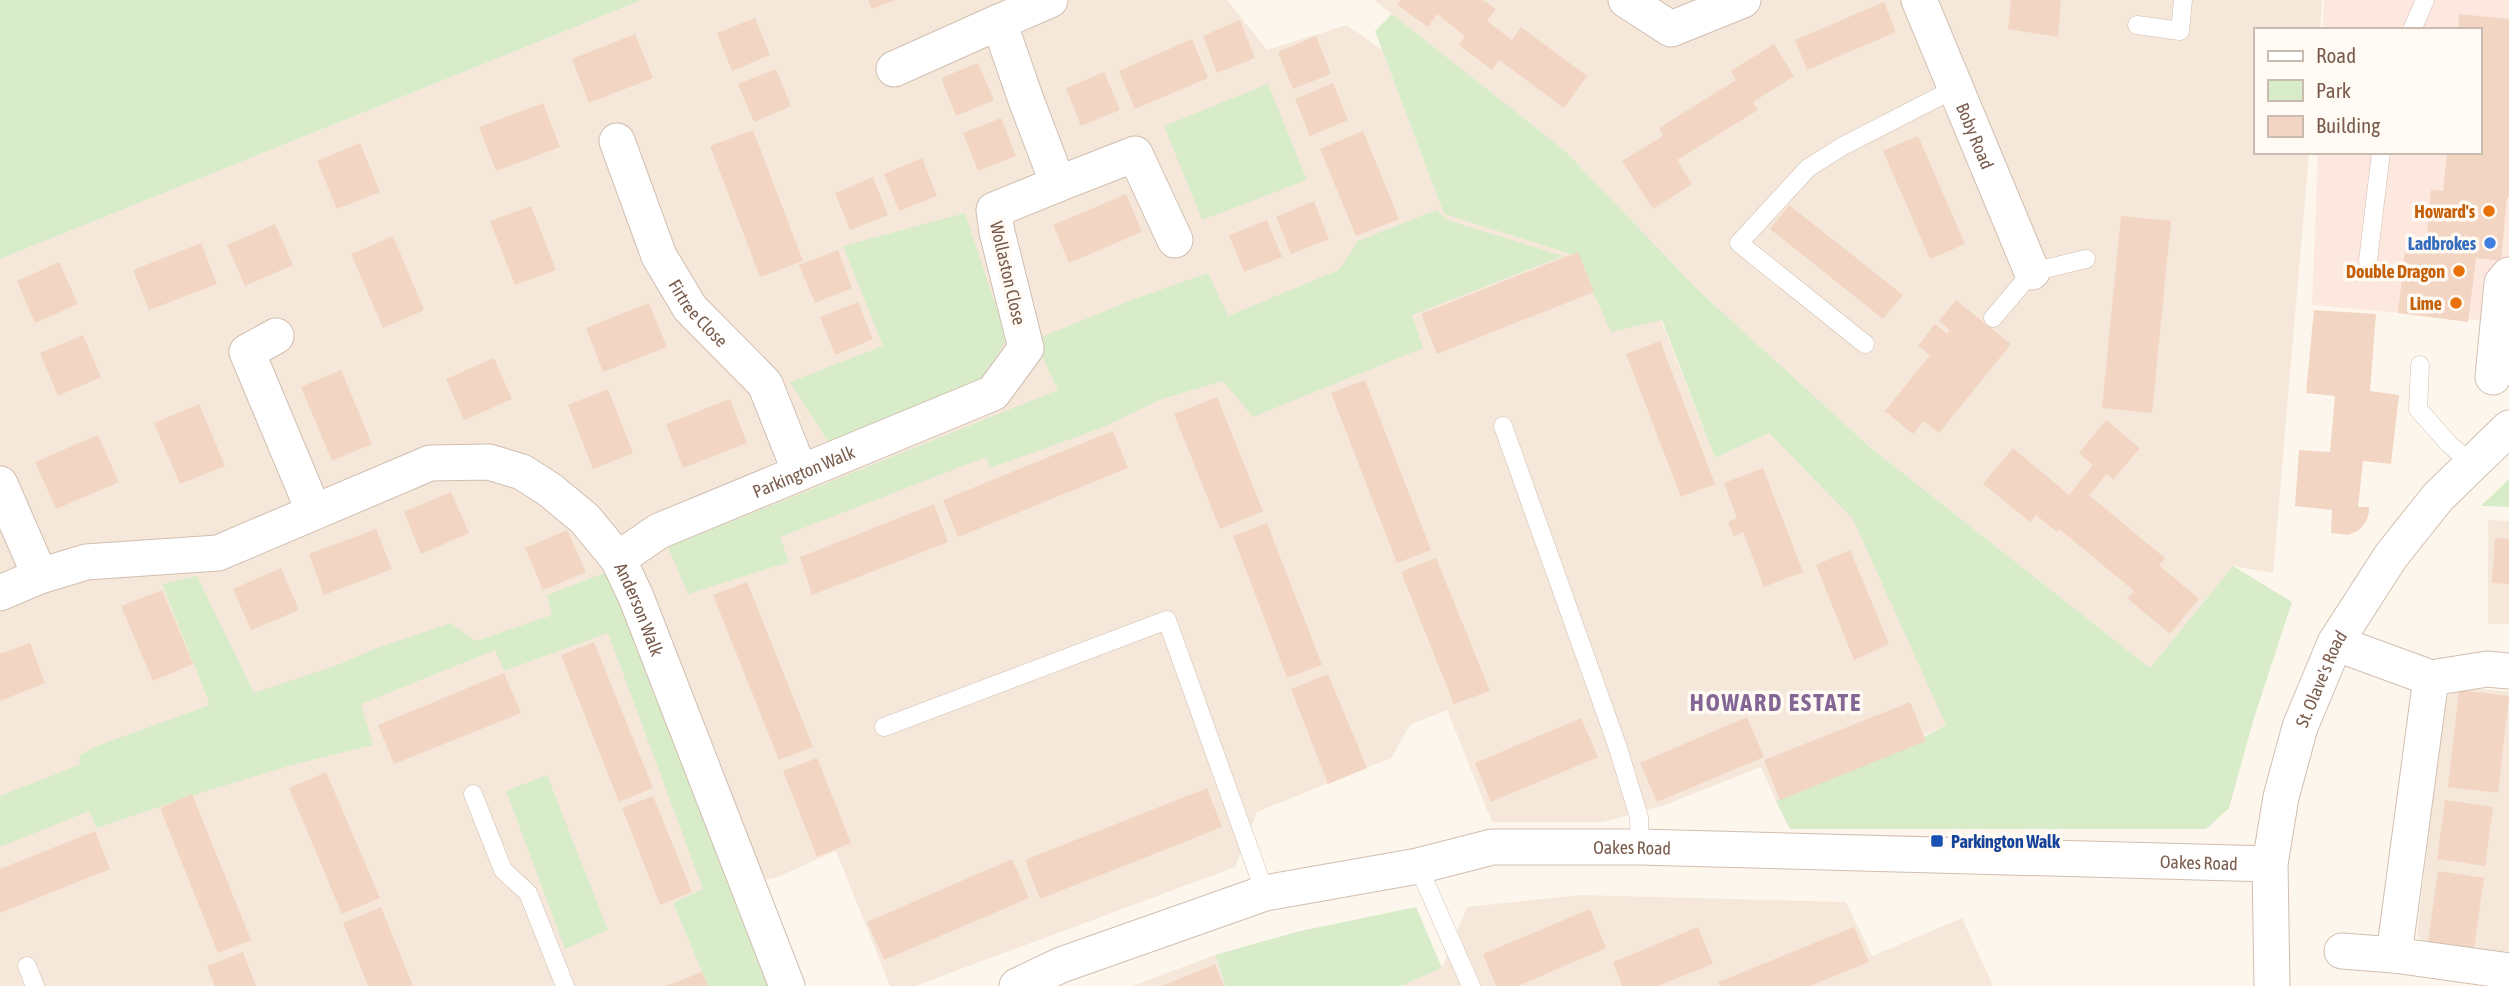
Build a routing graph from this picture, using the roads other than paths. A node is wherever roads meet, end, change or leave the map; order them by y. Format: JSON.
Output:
{"nodes":[{"id":1,"x":1050,"y":0,"type":"edge"},
{"id":2,"x":1626,"y":0,"type":"edge"},
{"id":3,"x":1742,"y":0,"type":"edge"},
{"id":4,"x":1919,"y":0,"type":"edge"},
{"id":5,"x":2183,"y":0,"type":"edge"},
{"id":6,"x":2425,"y":0,"type":"edge"},
{"id":7,"x":999,"y":22,"type":"junction"},
{"id":8,"x":2137,"y":25,"type":"dead end"},
{"id":9,"x":2413,"y":28,"type":"edge"},
{"id":10,"x":894,"y":69,"type":"dead end"},
{"id":11,"x":1956,"y":88,"type":"junction"},
{"id":12,"x":617,"y":141,"type":"dead end"},
{"id":13,"x":2381,"y":154,"type":"edge"},
{"id":14,"x":1058,"y":184,"type":"junction"},
{"id":15,"x":1175,"y":240,"type":"dead end"},
{"id":16,"x":2086,"y":259,"type":"dead end"},
{"id":17,"x":2368,"y":261,"type":"dead end"},
{"id":18,"x":2032,"y":272,"type":"junction"},
{"id":19,"x":2509,"y":275,"type":"edge"},
{"id":20,"x":1993,"y":318,"type":"dead end"},
{"id":21,"x":275,"y":336,"type":"dead end"},
{"id":22,"x":1865,"y":344,"type":"dead end"},
{"id":23,"x":2420,"y":365,"type":"dead end"},
{"id":24,"x":2493,"y":377,"type":"dead end"},
{"id":25,"x":993,"y":393,"type":"joint"},
{"id":26,"x":1503,"y":426,"type":"dead end"},
{"id":27,"x":2509,"y":428,"type":"edge"},
{"id":28,"x":2471,"y":463,"type":"junction"},
{"id":29,"x":800,"y":472,"type":"junction"},
{"id":30,"x":0,"y":484,"type":"edge"},
{"id":31,"x":314,"y":512,"type":"junction"},
{"id":32,"x":618,"y":559,"type":"junction"},
{"id":33,"x":40,"y":576,"type":"junction"},
{"id":34,"x":0,"y":593,"type":"edge"},
{"id":35,"x":2335,"y":643,"type":"junction"},
{"id":36,"x":2509,"y":671,"type":"edge"},
{"id":37,"x":2431,"y":678,"type":"junction"},
{"id":38,"x":884,"y":727,"type":"dead end"},
{"id":39,"x":473,"y":794,"type":"dead end"},
{"id":40,"x":1640,"y":848,"type":"junction"},
{"id":41,"x":2270,"y":864,"type":"junction"},
{"id":42,"x":1418,"y":866,"type":"junction"},
{"id":43,"x":1265,"y":893,"type":"junction"},
{"id":44,"x":2342,"y":951,"type":"dead end"},
{"id":45,"x":2394,"y":955,"type":"junction"},
{"id":46,"x":27,"y":966,"type":"dead end"},
{"id":47,"x":2509,"y":971,"type":"edge"},
{"id":48,"x":35,"y":986,"type":"edge"},
{"id":49,"x":565,"y":986,"type":"edge"},
{"id":50,"x":787,"y":986,"type":"edge"},
{"id":51,"x":1017,"y":986,"type":"edge"},
{"id":52,"x":1471,"y":986,"type":"edge"},
{"id":53,"x":2272,"y":986,"type":"edge"}],
"edges":[{"from":1,"to":7,"type":"street"},
{"from":2,"to":3,"type":"street"},
{"from":4,"to":11,"type":"street","name":"Boby Road"},
{"from":5,"to":8,"type":"lane"},
{"from":6,"to":9,"type":"lane"},
{"from":7,"to":10,"type":"street"},
{"from":7,"to":14,"type":"street"},
{"from":11,"to":18,"type":"street","name":"Boby Road"},
{"from":11,"to":22,"type":"lane"},
{"from":12,"to":29,"type":"street","name":"Firtree Close"},
{"from":13,"to":17,"type":"lane"},
{"from":14,"to":15,"type":"street","name":"Wollaston Close"},
{"from":14,"to":25,"type":"street","name":"Wollaston Close"},
{"from":16,"to":18,"type":"lane"},
{"from":18,"to":20,"type":"lane"},
{"from":19,"to":24,"type":"street"},
{"from":21,"to":31,"type":"street"},
{"from":23,"to":28,"type":"lane"},
{"from":25,"to":29,"type":"street","name":"Parkington Walk"},
{"from":26,"to":40,"type":"lane"},
{"from":27,"to":28,"type":"street","name":"St. Olave's Road"},
{"from":28,"to":35,"type":"street","name":"St. Olave's Road"},
{"from":29,"to":32,"type":"street","name":"Parkington Walk"},
{"from":30,"to":33,"type":"street"},
{"from":31,"to":32,"type":"street","name":"Anderson Walk"},
{"from":31,"to":33,"type":"street","name":"Anderson Walk"},
{"from":32,"to":50,"type":"street","name":"Anderson Walk"},
{"from":33,"to":34,"type":"street","name":"Anderson Walk"},
{"from":35,"to":37,"type":"street"},
{"from":35,"to":41,"type":"street","name":"St. Olave's Road"},
{"from":36,"to":37,"type":"street"},
{"from":37,"to":45,"type":"street"},
{"from":38,"to":43,"type":"lane"},
{"from":39,"to":49,"type":"lane"},
{"from":40,"to":41,"type":"street","name":"Oakes Road"},
{"from":40,"to":42,"type":"street","name":"Oakes Road"},
{"from":41,"to":53,"type":"street","name":"St. Olave's Road"},
{"from":42,"to":43,"type":"street","name":"Oakes Road"},
{"from":42,"to":52,"type":"lane"},
{"from":43,"to":51,"type":"street","name":"Oakes Road"},
{"from":44,"to":45,"type":"street"},
{"from":45,"to":47,"type":"street"},
{"from":46,"to":48,"type":"lane"}]}
